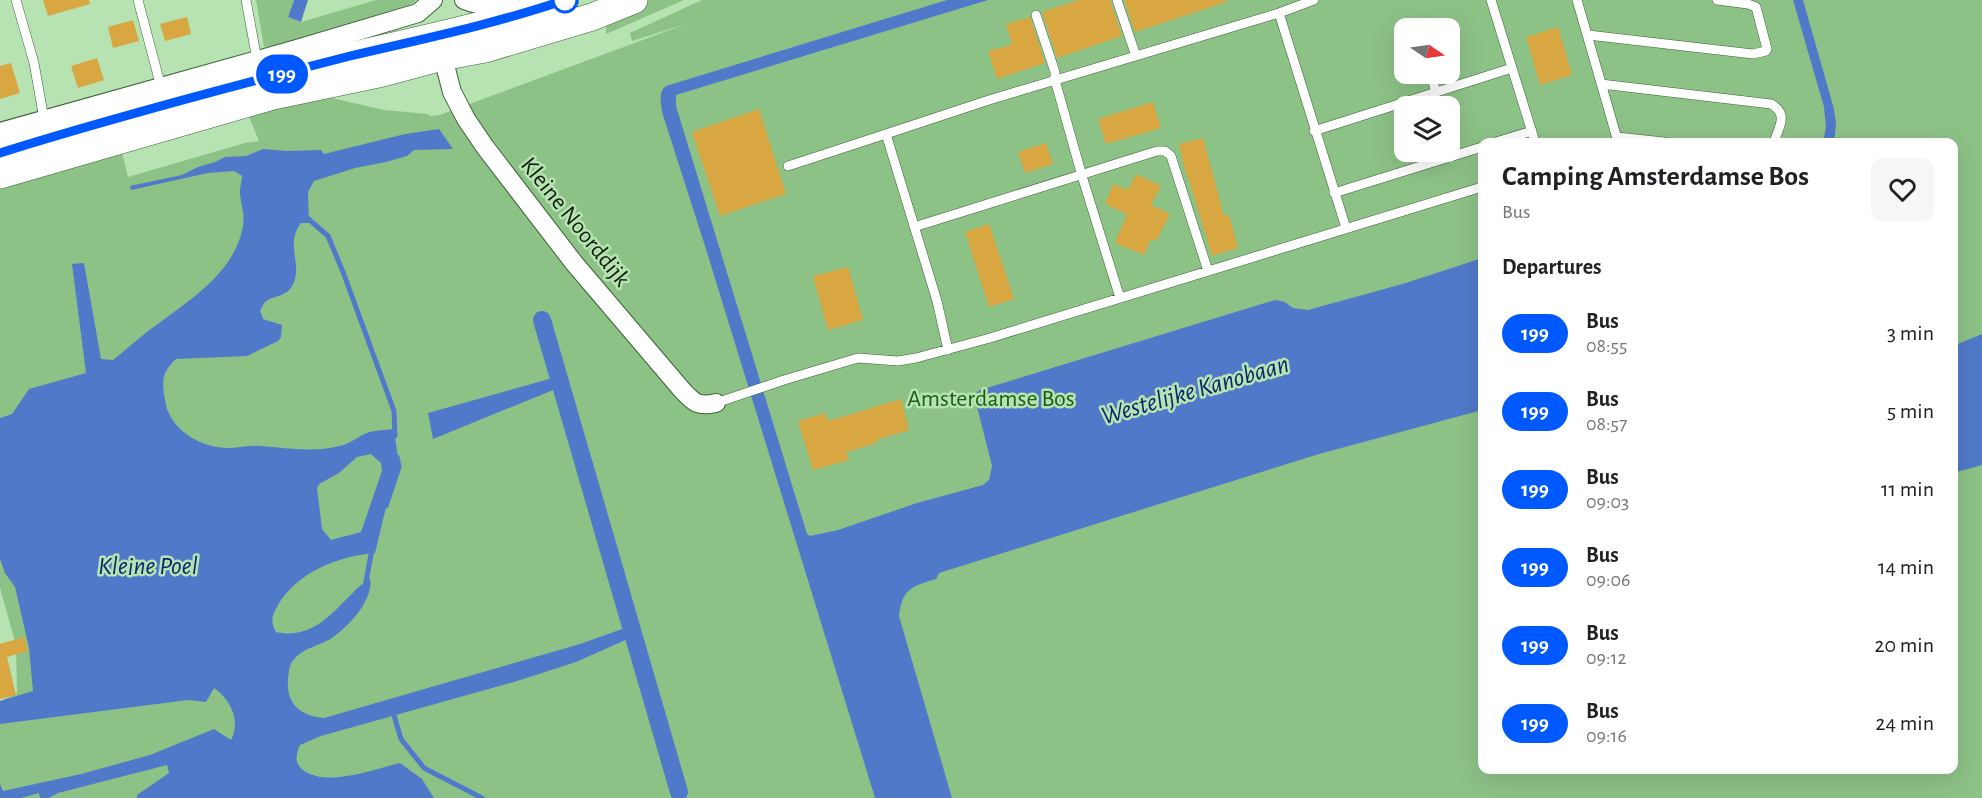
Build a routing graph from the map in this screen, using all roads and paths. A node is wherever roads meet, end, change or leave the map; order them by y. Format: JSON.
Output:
{"nodes":[{"id":1,"x":16,"y":0,"type":"edge"},
{"id":2,"x":138,"y":0,"type":"edge"},
{"id":3,"x":246,"y":0,"type":"edge"},
{"id":4,"x":433,"y":0,"type":"edge"},
{"id":5,"x":464,"y":0,"type":"edge"},
{"id":6,"x":510,"y":0,"type":"edge"},
{"id":7,"x":565,"y":0,"type":"edge"},
{"id":8,"x":634,"y":0,"type":"edge"},
{"id":9,"x":1117,"y":0,"type":"edge"},
{"id":10,"x":1314,"y":0,"type":"edge"},
{"id":11,"x":1491,"y":0,"type":"edge"},
{"id":12,"x":1577,"y":0,"type":"edge"},
{"id":13,"x":1717,"y":0,"type":"edge"},
{"id":14,"x":1279,"y":13,"type":"junction"},
{"id":15,"x":1036,"y":15,"type":"dead end"},
{"id":16,"x":1588,"y":35,"type":"junction"},
{"id":17,"x":440,"y":46,"type":"junction"},
{"id":18,"x":1136,"y":56,"type":"junction"},
{"id":19,"x":257,"y":60,"type":"junction"},
{"id":20,"x":1512,"y":68,"type":"junction"},
{"id":21,"x":1055,"y":80,"type":"junction"},
{"id":22,"x":1434,"y":84,"type":"edge"},
{"id":23,"x":1601,"y":84,"type":"junction"},
{"id":24,"x":161,"y":87,"type":"junction"},
{"id":25,"x":1436,"y":93,"type":"junction"},
{"id":26,"x":44,"y":119,"type":"junction"},
{"id":27,"x":1314,"y":131,"type":"junction"},
{"id":28,"x":1532,"y":131,"type":"junction"},
{"id":29,"x":0,"y":132,"type":"edge"},
{"id":30,"x":885,"y":134,"type":"junction"},
{"id":31,"x":1509,"y":138,"type":"edge"},
{"id":32,"x":1534,"y":138,"type":"edge"},
{"id":33,"x":1616,"y":138,"type":"edge"},
{"id":34,"x":1775,"y":138,"type":"edge"},
{"id":35,"x":1478,"y":148,"type":"edge"},
{"id":36,"x":0,"y":153,"type":"edge"},
{"id":37,"x":788,"y":166,"type":"dead end"},
{"id":38,"x":0,"y":175,"type":"edge"},
{"id":39,"x":1082,"y":176,"type":"junction"},
{"id":40,"x":1478,"y":188,"type":"edge"},
{"id":41,"x":1334,"y":193,"type":"junction"},
{"id":42,"x":914,"y":227,"type":"junction"},
{"id":43,"x":1346,"y":228,"type":"junction"},
{"id":44,"x":1208,"y":271,"type":"junction"},
{"id":45,"x":1120,"y":298,"type":"junction"},
{"id":46,"x":948,"y":350,"type":"junction"},
{"id":47,"x":716,"y":403,"type":"joint"}],
"edges":[{"from":1,"to":26,"type":"lane"},
{"from":2,"to":24,"type":"lane"},
{"from":3,"to":19,"type":"lane"},
{"from":4,"to":19,"type":"street"},
{"from":5,"to":6,"type":"street"},
{"from":7,"to":17,"type":"main road"},
{"from":8,"to":17,"type":"main road"},
{"from":9,"to":18,"type":"lane"},
{"from":10,"to":14,"type":"lane"},
{"from":11,"to":20,"type":"lane"},
{"from":12,"to":16,"type":"lane"},
{"from":13,"to":16,"type":"lane"},
{"from":14,"to":18,"type":"lane"},
{"from":14,"to":27,"type":"lane"},
{"from":15,"to":21,"type":"lane"},
{"from":16,"to":23,"type":"lane"},
{"from":17,"to":36,"type":"main road"},
{"from":17,"to":38,"type":"main road"},
{"from":17,"to":47,"type":"street","name":"Kleine Noorddijk"},
{"from":18,"to":21,"type":"lane"},
{"from":19,"to":24,"type":"street"},
{"from":20,"to":25,"type":"lane"},
{"from":20,"to":28,"type":"lane"},
{"from":21,"to":30,"type":"lane"},
{"from":21,"to":39,"type":"lane"},
{"from":22,"to":25,"type":"lane"},
{"from":23,"to":33,"type":"lane"},
{"from":23,"to":34,"type":"lane"},
{"from":24,"to":26,"type":"street"},
{"from":25,"to":27,"type":"lane"},
{"from":26,"to":29,"type":"street"},
{"from":27,"to":41,"type":"lane"},
{"from":28,"to":31,"type":"lane"},
{"from":28,"to":32,"type":"lane"},
{"from":30,"to":37,"type":"lane"},
{"from":30,"to":42,"type":"lane"},
{"from":35,"to":41,"type":"lane"},
{"from":39,"to":42,"type":"lane"},
{"from":39,"to":44,"type":"lane"},
{"from":39,"to":45,"type":"lane"},
{"from":40,"to":43,"type":"lane"},
{"from":41,"to":43,"type":"lane"},
{"from":42,"to":46,"type":"lane"},
{"from":43,"to":44,"type":"lane"},
{"from":44,"to":45,"type":"lane"},
{"from":45,"to":46,"type":"lane"},
{"from":46,"to":47,"type":"lane"}]}
